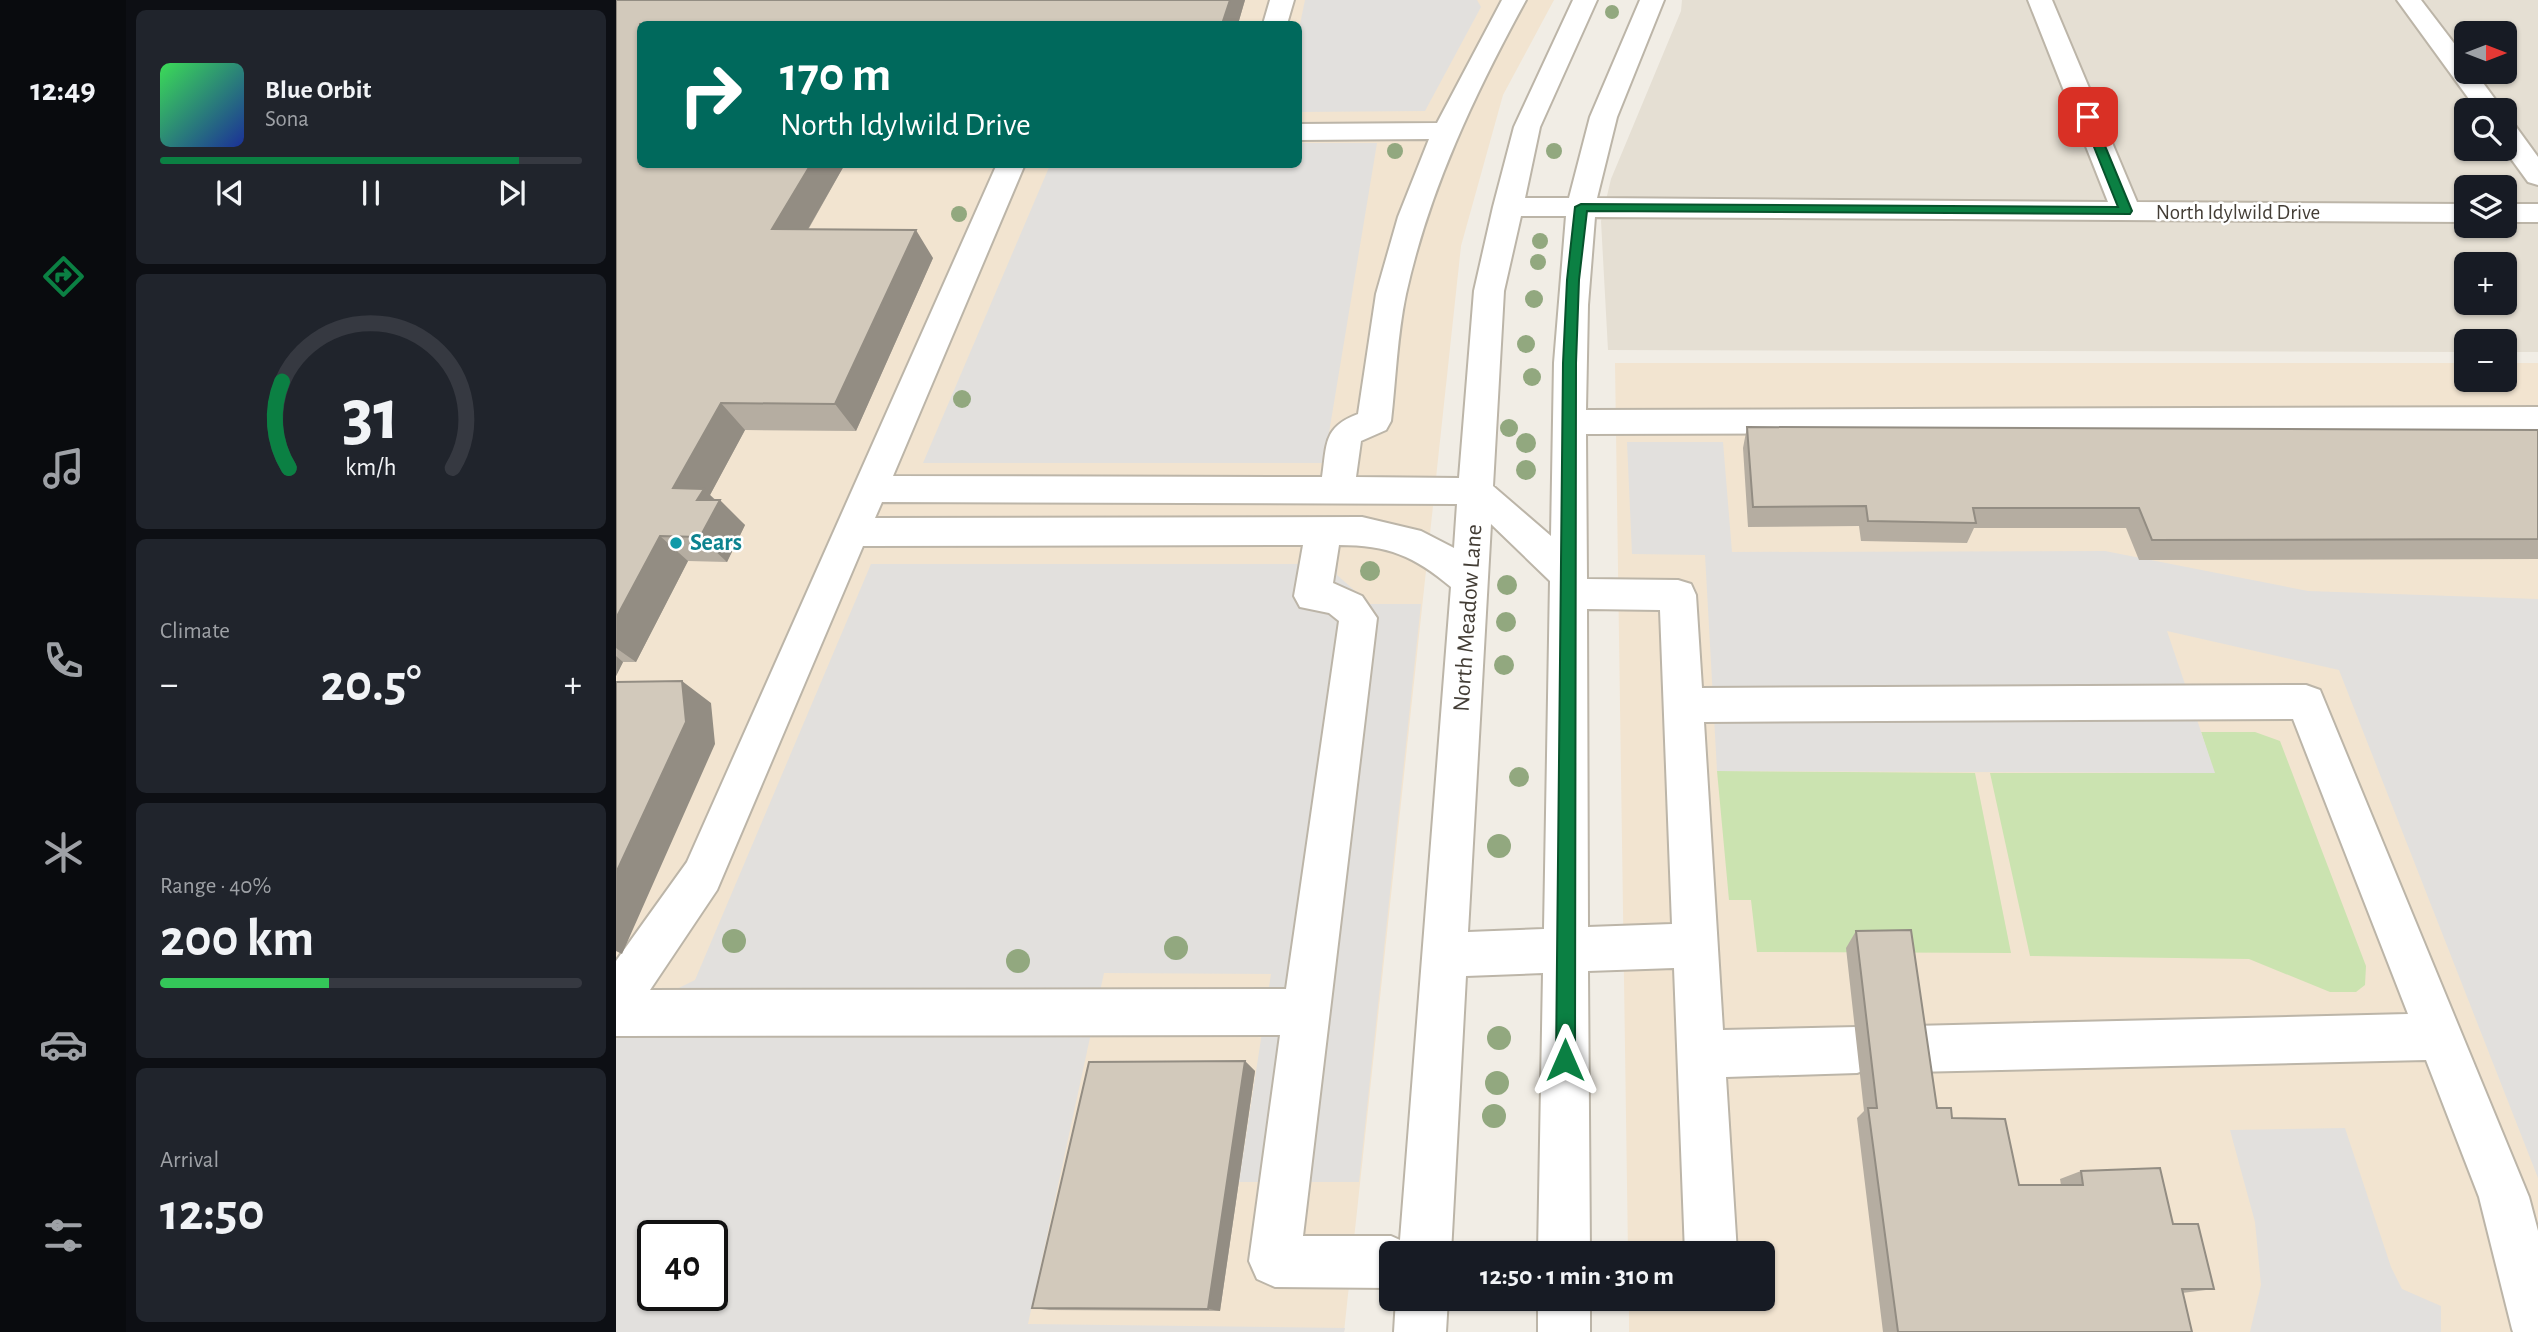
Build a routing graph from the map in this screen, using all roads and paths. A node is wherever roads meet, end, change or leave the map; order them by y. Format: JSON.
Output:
{"nodes":[{"id":1,"x":1282,"y":0,"type":"edge"},
{"id":2,"x":1514,"y":0,"type":"edge"},
{"id":3,"x":1586,"y":0,"type":"edge"},
{"id":4,"x":1652,"y":0,"type":"edge"},
{"id":5,"x":2040,"y":0,"type":"edge"},
{"id":6,"x":2409,"y":0,"type":"edge"},
{"id":7,"x":1276,"y":21,"type":"edge"},
{"id":8,"x":2481,"y":98,"type":"edge"},
{"id":9,"x":1447,"y":131,"type":"junction"},
{"id":10,"x":1302,"y":132,"type":"edge"},
{"id":11,"x":2517,"y":148,"type":"edge"},
{"id":12,"x":1009,"y":168,"type":"edge"},
{"id":13,"x":2538,"y":176,"type":"edge"},
{"id":14,"x":1507,"y":207,"type":"junction"},
{"id":15,"x":1581,"y":207,"type":"junction"},
{"id":16,"x":2126,"y":211,"type":"junction"},
{"id":17,"x":2454,"y":213,"type":"edge"},
{"id":18,"x":2517,"y":213,"type":"edge"},
{"id":19,"x":2538,"y":213,"type":"edge"},
{"id":20,"x":2538,"y":419,"type":"edge"},
{"id":21,"x":1569,"y":422,"type":"junction"},
{"id":22,"x":870,"y":489,"type":"junction"},
{"id":23,"x":1337,"y":491,"type":"junction"},
{"id":24,"x":1476,"y":491,"type":"junction"},
{"id":25,"x":1323,"y":531,"type":"junction"},
{"id":26,"x":852,"y":532,"type":"junction"},
{"id":27,"x":1470,"y":582,"type":"junction"},
{"id":28,"x":1568,"y":585,"type":"junction"},
{"id":29,"x":1683,"y":705,"type":"junction"},
{"id":30,"x":1696,"y":945,"type":"junction"},
{"id":31,"x":1566,"y":950,"type":"junction"},
{"id":32,"x":1445,"y":955,"type":"junction"},
{"id":33,"x":616,"y":1000,"type":"edge"},
{"id":34,"x":1306,"y":1012,"type":"junction"},
{"id":35,"x":616,"y":1013,"type":"edge"},
{"id":36,"x":2440,"y":1036,"type":"junction"},
{"id":37,"x":1913,"y":1049,"type":"edge"},
{"id":38,"x":1857,"y":1051,"type":"dead end"},
{"id":39,"x":1701,"y":1054,"type":"junction"},
{"id":40,"x":1426,"y":1241,"type":"edge"},
{"id":41,"x":1564,"y":1241,"type":"edge"},
{"id":42,"x":1710,"y":1241,"type":"edge"},
{"id":43,"x":1379,"y":1262,"type":"edge"},
{"id":44,"x":1421,"y":1311,"type":"edge"},
{"id":45,"x":1564,"y":1311,"type":"edge"},
{"id":46,"x":2538,"y":1329,"type":"edge"},
{"id":47,"x":1420,"y":1332,"type":"edge"},
{"id":48,"x":1564,"y":1332,"type":"edge"}],
"edges":[{"from":1,"to":7,"type":"street"},
{"from":2,"to":9,"type":"street"},
{"from":3,"to":14,"type":"street","name":"North Meadow Lane"},
{"from":4,"to":15,"type":"street"},
{"from":5,"to":16,"type":"street"},
{"from":6,"to":8,"type":"street"},
{"from":9,"to":10,"type":"street"},
{"from":9,"to":23,"type":"street"},
{"from":11,"to":13,"type":"street"},
{"from":12,"to":22,"type":"street"},
{"from":14,"to":15,"type":"street","name":"North Idylwild Drive"},
{"from":14,"to":24,"type":"street","name":"North Meadow Lane"},
{"from":15,"to":16,"type":"street","name":"North Idylwild Drive"},
{"from":15,"to":21,"type":"street"},
{"from":16,"to":17,"type":"street","name":"North Idylwild Drive"},
{"from":18,"to":19,"type":"street"},
{"from":20,"to":21,"type":"street"},
{"from":21,"to":28,"type":"street"},
{"from":22,"to":23,"type":"street"},
{"from":22,"to":26,"type":"street"},
{"from":23,"to":24,"type":"street"},
{"from":24,"to":27,"type":"street","name":"North Meadow Lane"},
{"from":24,"to":28,"type":"street"},
{"from":25,"to":26,"type":"street"},
{"from":25,"to":27,"type":"street"},
{"from":25,"to":34,"type":"street"},
{"from":26,"to":33,"type":"street"},
{"from":27,"to":32,"type":"street","name":"North Meadow Lane"},
{"from":28,"to":29,"type":"street"},
{"from":28,"to":31,"type":"street"},
{"from":29,"to":30,"type":"street"},
{"from":29,"to":36,"type":"street"},
{"from":30,"to":31,"type":"street"},
{"from":30,"to":39,"type":"street"},
{"from":31,"to":32,"type":"street"},
{"from":31,"to":41,"type":"street"},
{"from":32,"to":40,"type":"street","name":"North Meadow Lane"},
{"from":34,"to":35,"type":"street"},
{"from":34,"to":43,"type":"street"},
{"from":36,"to":37,"type":"street"},
{"from":36,"to":46,"type":"street"},
{"from":38,"to":39,"type":"street"},
{"from":39,"to":42,"type":"street"},
{"from":44,"to":47,"type":"street"},
{"from":45,"to":48,"type":"street"}]}
